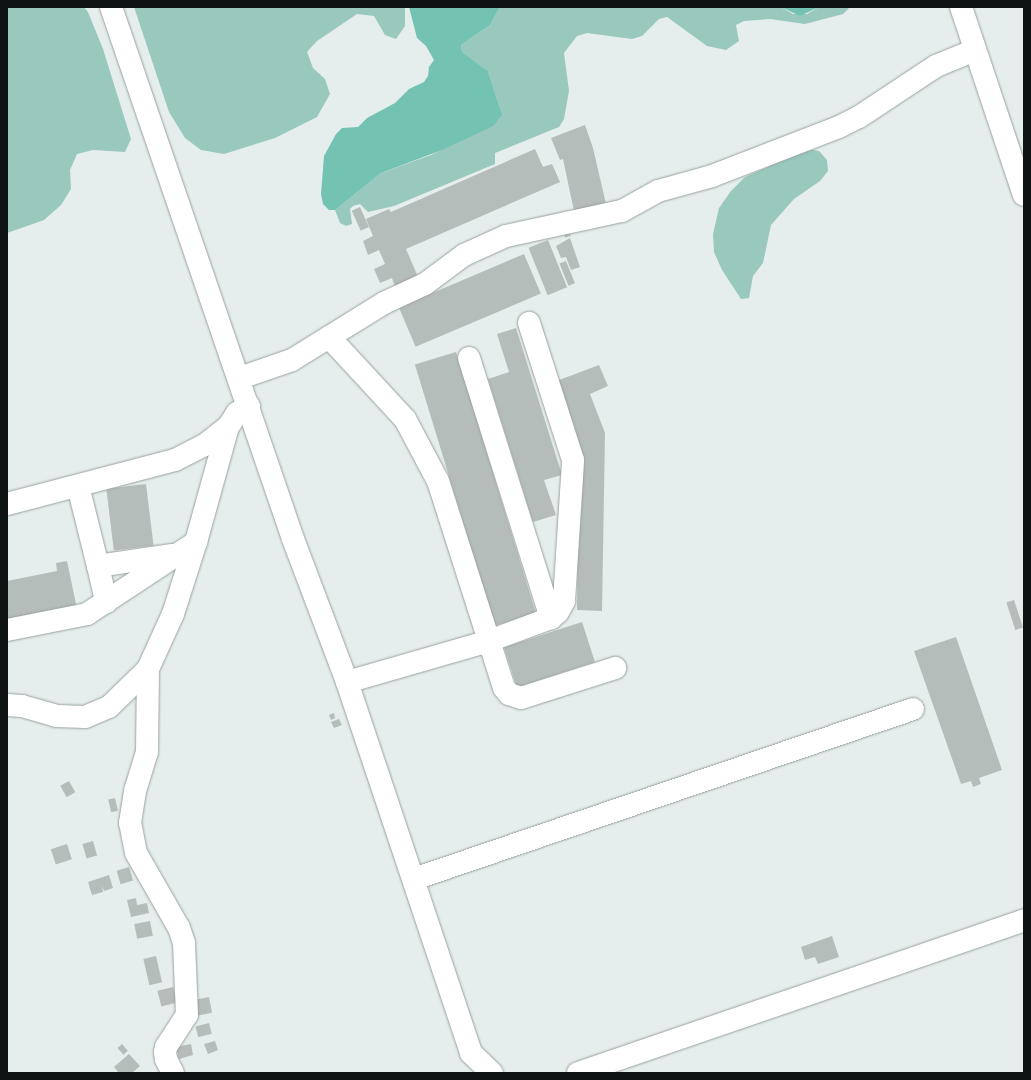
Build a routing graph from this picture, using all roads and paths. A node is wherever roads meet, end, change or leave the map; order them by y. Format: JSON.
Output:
{"nodes":[{"id":1,"x":111,"y":7,"type":"edge"},
{"id":2,"x":960,"y":7,"type":"edge"},
{"id":3,"x":975,"y":50,"type":"junction"},
{"id":4,"x":1024,"y":195,"type":"edge"},
{"id":5,"x":529,"y":323,"type":"dead end"},
{"id":6,"x":329,"y":337,"type":"junction"},
{"id":7,"x":469,"y":358,"type":"dead end"},
{"id":8,"x":240,"y":378,"type":"junction"},
{"id":9,"x":249,"y":406,"type":"junction"},
{"id":10,"x":228,"y":427,"type":"junction"},
{"id":11,"x":78,"y":486,"type":"junction"},
{"id":12,"x":7,"y":504,"type":"edge"},
{"id":13,"x":188,"y":548,"type":"junction"},
{"id":14,"x":98,"y":566,"type":"junction"},
{"id":15,"x":106,"y":602,"type":"junction"},
{"id":16,"x":551,"y":618,"type":"junction"},
{"id":17,"x":7,"y":630,"type":"edge"},
{"id":18,"x":489,"y":640,"type":"junction"},
{"id":19,"x":615,"y":668,"type":"dead end"},
{"id":20,"x":148,"y":669,"type":"junction"},
{"id":21,"x":347,"y":682,"type":"junction"},
{"id":22,"x":7,"y":705,"type":"edge"},
{"id":23,"x":913,"y":709,"type":"dead end"},
{"id":24,"x":414,"y":879,"type":"junction"},
{"id":25,"x":1024,"y":920,"type":"edge"},
{"id":26,"x":173,"y":1073,"type":"edge"},
{"id":27,"x":492,"y":1073,"type":"edge"},
{"id":28,"x":578,"y":1073,"type":"edge"}],
"edges":[{"from":1,"to":8,"type":"lane"},
{"from":2,"to":3,"type":"lane"},
{"from":3,"to":4,"type":"lane"},
{"from":3,"to":6,"type":"lane"},
{"from":5,"to":16,"type":"lane"},
{"from":6,"to":8,"type":"lane"},
{"from":6,"to":18,"type":"lane"},
{"from":7,"to":16,"type":"lane"},
{"from":8,"to":9,"type":"lane"},
{"from":9,"to":10,"type":"lane"},
{"from":9,"to":21,"type":"lane"},
{"from":10,"to":11,"type":"lane"},
{"from":10,"to":13,"type":"lane"},
{"from":11,"to":12,"type":"lane"},
{"from":11,"to":14,"type":"lane"},
{"from":13,"to":14,"type":"lane"},
{"from":13,"to":15,"type":"lane"},
{"from":13,"to":20,"type":"lane"},
{"from":14,"to":15,"type":"lane"},
{"from":15,"to":17,"type":"lane"},
{"from":16,"to":18,"type":"lane"},
{"from":18,"to":19,"type":"lane"},
{"from":18,"to":21,"type":"lane"},
{"from":20,"to":22,"type":"lane"},
{"from":20,"to":26,"type":"lane"},
{"from":21,"to":24,"type":"lane"},
{"from":23,"to":24,"type":"lane"},
{"from":24,"to":27,"type":"lane"},
{"from":25,"to":28,"type":"lane"}]}
